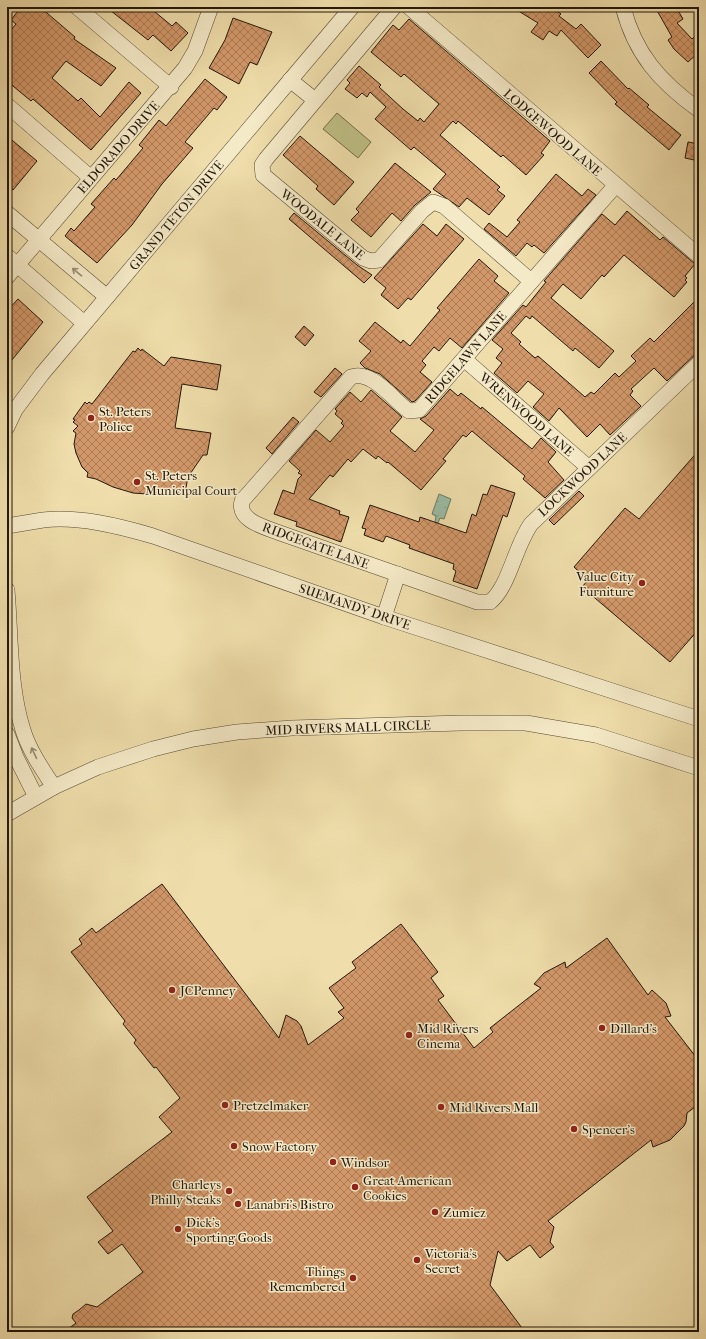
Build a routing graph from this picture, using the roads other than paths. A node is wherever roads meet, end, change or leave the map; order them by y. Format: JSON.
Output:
{"nodes":[{"id":1,"x":77,"y":7,"type":"edge"},
{"id":2,"x":212,"y":7,"type":"edge"},
{"id":3,"x":352,"y":7,"type":"edge"},
{"id":4,"x":394,"y":7,"type":"edge"},
{"id":5,"x":409,"y":7,"type":"edge"},
{"id":6,"x":623,"y":7,"type":"edge"},
{"id":7,"x":290,"y":80,"type":"junction"},
{"id":8,"x":171,"y":87,"type":"junction"},
{"id":9,"x":315,"y":100,"type":"junction"},
{"id":10,"x":7,"y":105,"type":"edge"},
{"id":11,"x":699,"y":110,"type":"edge"},
{"id":12,"x":91,"y":178,"type":"junction"},
{"id":13,"x":615,"y":186,"type":"junction"},
{"id":14,"x":7,"y":213,"type":"edge"},
{"id":15,"x":38,"y":240,"type":"junction"},
{"id":16,"x":699,"y":256,"type":"edge"},
{"id":17,"x":12,"y":261,"type":"edge"},
{"id":18,"x":7,"y":277,"type":"edge"},
{"id":19,"x":531,"y":281,"type":"junction"},
{"id":20,"x":107,"y":298,"type":"junction"},
{"id":21,"x":84,"y":323,"type":"junction"},
{"id":22,"x":464,"y":359,"type":"junction"},
{"id":23,"x":699,"y":363,"type":"edge"},
{"id":24,"x":7,"y":427,"type":"edge"},
{"id":25,"x":589,"y":468,"type":"junction"},
{"id":26,"x":241,"y":508,"type":"joint"},
{"id":27,"x":7,"y":526,"type":"edge"},
{"id":28,"x":398,"y":574,"type":"junction"},
{"id":29,"x":7,"y":590,"type":"edge"},
{"id":30,"x":490,"y":602,"type":"joint"},
{"id":31,"x":384,"y":617,"type":"junction"},
{"id":32,"x":699,"y":719,"type":"edge"},
{"id":33,"x":7,"y":734,"type":"edge"},
{"id":34,"x":699,"y":768,"type":"edge"},
{"id":35,"x":54,"y":787,"type":"junction"},
{"id":36,"x":36,"y":797,"type":"junction"},
{"id":37,"x":7,"y":814,"type":"edge"}],
"edges":[{"from":1,"to":8,"type":"street"},
{"from":2,"to":8,"type":"street","name":"ELDORADO DRIVE"},
{"from":3,"to":7,"type":"street","name":"GRAND TETON DRIVE"},
{"from":4,"to":9,"type":"street"},
{"from":5,"to":13,"type":"street","name":"LODGEWOOD LANE"},
{"from":6,"to":11,"type":"street"},
{"from":7,"to":9,"type":"street"},
{"from":7,"to":20,"type":"street","name":"GRAND TETON DRIVE"},
{"from":8,"to":12,"type":"street","name":"ELDORADO DRIVE"},
{"from":9,"to":19,"type":"street","name":"WOODALE LANE"},
{"from":10,"to":12,"type":"street"},
{"from":12,"to":15,"type":"street","name":"ELDORADO DRIVE"},
{"from":13,"to":16,"type":"street","name":"LODGEWOOD LANE"},
{"from":13,"to":19,"type":"street","name":"RIDGELAWN LANE"},
{"from":14,"to":15,"type":"street"},
{"from":15,"to":17,"type":"street","name":"ELDORADO DRIVE"},
{"from":20,"to":15,"type":"street","one_way":true},
{"from":17,"to":18,"type":"street","name":"ELDORADO DRIVE"},
{"from":17,"to":21,"type":"street"},
{"from":19,"to":22,"type":"street","name":"RIDGELAWN LANE"},
{"from":20,"to":21,"type":"street","name":"GRAND TETON DRIVE"},
{"from":21,"to":24,"type":"street","name":"GRAND TETON DRIVE"},
{"from":22,"to":25,"type":"street","name":"WRENWOOD LANE"},
{"from":22,"to":26,"type":"street","name":"RIDGELAWN LANE"},
{"from":23,"to":25,"type":"street","name":"LOCKWOOD LANE"},
{"from":25,"to":30,"type":"street","name":"LOCKWOOD LANE"},
{"from":26,"to":28,"type":"street","name":"RIDGEGATE LANE"},
{"from":27,"to":31,"type":"street","name":"SUEMANDY DRIVE"},
{"from":28,"to":30,"type":"street","name":"RIDGEGATE LANE"},
{"from":28,"to":31,"type":"street"},
{"from":35,"to":29,"type":"street","one_way":true},
{"from":31,"to":32,"type":"street","name":"SUEMANDY DRIVE"},
{"from":33,"to":36,"type":"street"},
{"from":34,"to":35,"type":"street","name":"MID RIVERS MALL CIRCLE"},
{"from":35,"to":36,"type":"street","name":"MID RIVERS MALL CIRCLE"},
{"from":36,"to":37,"type":"street","name":"MID RIVERS MALL CIRCLE"}]}
